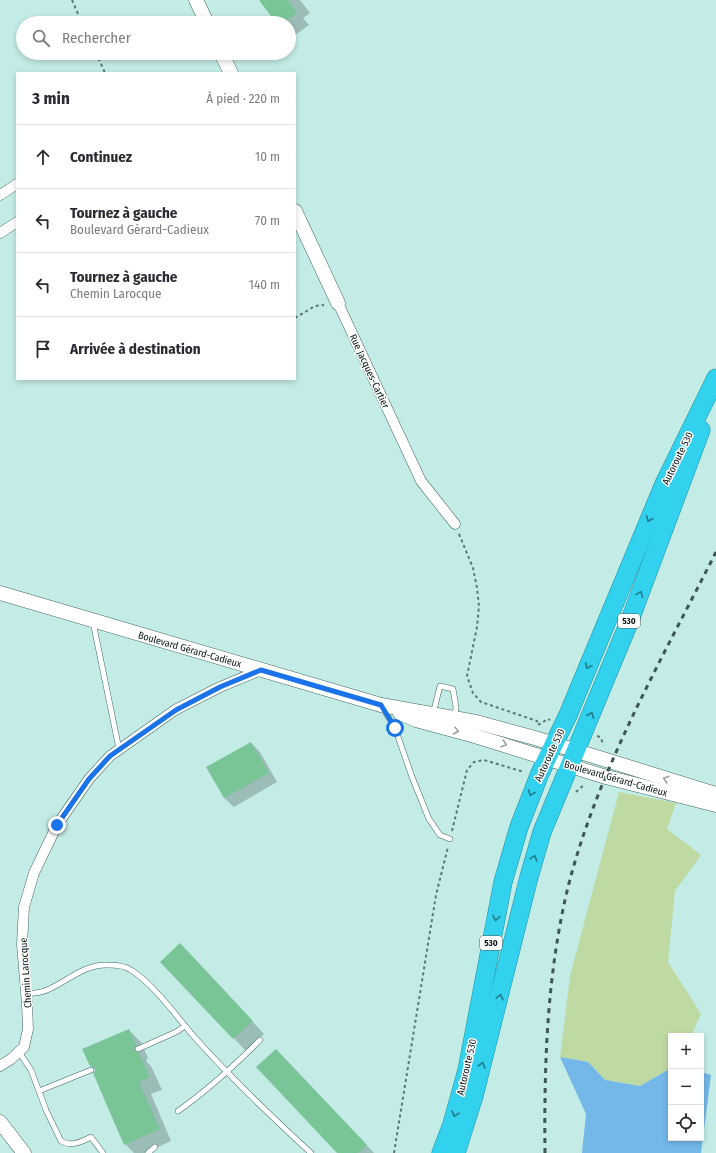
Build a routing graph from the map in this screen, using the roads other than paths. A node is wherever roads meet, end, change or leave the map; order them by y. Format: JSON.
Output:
{"nodes":[{"id":1,"x":196,"y":0,"type":"edge"},
{"id":2,"x":204,"y":16,"type":"edge"},
{"id":3,"x":224,"y":60,"type":"edge"},
{"id":4,"x":230,"y":72,"type":"edge"},
{"id":5,"x":16,"y":185,"type":"edge"},
{"id":6,"x":0,"y":195,"type":"edge"},
{"id":7,"x":296,"y":212,"type":"edge"},
{"id":8,"x":16,"y":223,"type":"edge"},
{"id":9,"x":0,"y":233,"type":"edge"},
{"id":10,"x":338,"y":303,"type":"joint"},
{"id":11,"x":716,"y":378,"type":"edge"},
{"id":12,"x":716,"y":390,"type":"edge"},
{"id":13,"x":455,"y":524,"type":"dead end"},
{"id":14,"x":0,"y":593,"type":"edge"},
{"id":15,"x":93,"y":621,"type":"junction"},
{"id":16,"x":261,"y":670,"type":"junction"},
{"id":17,"x":381,"y":705,"type":"junction"},
{"id":18,"x":433,"y":714,"type":"junction"},
{"id":19,"x":454,"y":718,"type":"junction"},
{"id":20,"x":119,"y":750,"type":"junction"},
{"id":21,"x":550,"y":750,"type":"junction"},
{"id":22,"x":573,"y":758,"type":"junction"},
{"id":23,"x":716,"y":794,"type":"edge"},
{"id":24,"x":716,"y":804,"type":"edge"},
{"id":25,"x":450,"y":839,"type":"road end"},
{"id":26,"x":26,"y":994,"type":"junction"},
{"id":27,"x":185,"y":1026,"type":"junction"},
{"id":28,"x":260,"y":1040,"type":"dead end"},
{"id":29,"x":138,"y":1049,"type":"dead end"},
{"id":30,"x":19,"y":1052,"type":"junction"},
{"id":31,"x":0,"y":1066,"type":"edge"},
{"id":32,"x":91,"y":1070,"type":"dead end"},
{"id":33,"x":227,"y":1072,"type":"junction"},
{"id":34,"x":39,"y":1091,"type":"junction"},
{"id":35,"x":178,"y":1111,"type":"dead end"},
{"id":36,"x":0,"y":1122,"type":"edge"},
{"id":37,"x":155,"y":1147,"type":"dead end"},
{"id":38,"x":24,"y":1153,"type":"edge"},
{"id":39,"x":103,"y":1153,"type":"edge"},
{"id":40,"x":148,"y":1153,"type":"edge"},
{"id":41,"x":311,"y":1153,"type":"edge"},
{"id":42,"x":441,"y":1153,"type":"edge"},
{"id":43,"x":456,"y":1153,"type":"edge"}],
"edges":[{"from":1,"to":2,"type":"main road"},
{"from":3,"to":4,"type":"main road"},
{"from":5,"to":6,"type":"street"},
{"from":7,"to":10,"type":"main road","name":"Rue Jacques-Cartier"},
{"from":8,"to":9,"type":"street"},
{"from":10,"to":13,"type":"street","name":"Rue Jacques-Cartier"},
{"from":11,"to":21,"type":"highway","name":"Autoroute 530","number":"530","one_way":true},
{"from":22,"to":12,"type":"highway","name":"Autoroute 530","number":"530","one_way":true},
{"from":14,"to":15,"type":"main road","name":"Boulevard Gérard-Cadieux"},
{"from":15,"to":16,"type":"main road","name":"Boulevard Gérard-Cadieux"},
{"from":15,"to":20,"type":"lane"},
{"from":16,"to":17,"type":"main road","name":"Boulevard Gérard-Cadieux"},
{"from":16,"to":20,"type":"street","name":"Chemin Larocque"},
{"from":17,"to":18,"type":"main road","name":"Boulevard Gérard-Cadieux"},
{"from":17,"to":21,"type":"main road","name":"Boulevard Gérard-Cadieux","one_way":true},
{"from":17,"to":25,"type":"lane"},
{"from":18,"to":19,"type":"main road","name":"Boulevard Gérard-Cadieux"},
{"from":18,"to":19,"type":"lane"},
{"from":19,"to":21,"type":"main road","name":"Boulevard Gérard-Cadieux"},
{"from":20,"to":26,"type":"street","name":"Chemin Larocque"},
{"from":21,"to":22,"type":"main road","name":"Boulevard Gérard-Cadieux"},
{"from":21,"to":42,"type":"highway","name":"Autoroute 530","number":"530","one_way":true},
{"from":23,"to":22,"type":"main road","name":"Boulevard Gérard-Cadieux","one_way":true},
{"from":22,"to":24,"type":"main road","name":"Boulevard Gérard-Cadieux"},
{"from":43,"to":22,"type":"highway","name":"Autoroute 530","number":"530","one_way":true},
{"from":26,"to":27,"type":"lane"},
{"from":26,"to":30,"type":"street","name":"Chemin Larocque"},
{"from":27,"to":29,"type":"lane"},
{"from":27,"to":33,"type":"lane"},
{"from":28,"to":33,"type":"lane"},
{"from":30,"to":31,"type":"street","name":"Chemin Larocque"},
{"from":30,"to":34,"type":"lane"},
{"from":32,"to":34,"type":"lane"},
{"from":33,"to":35,"type":"lane"},
{"from":33,"to":41,"type":"lane"},
{"from":34,"to":39,"type":"lane"},
{"from":36,"to":38,"type":"main road"},
{"from":37,"to":40,"type":"lane"}]}
